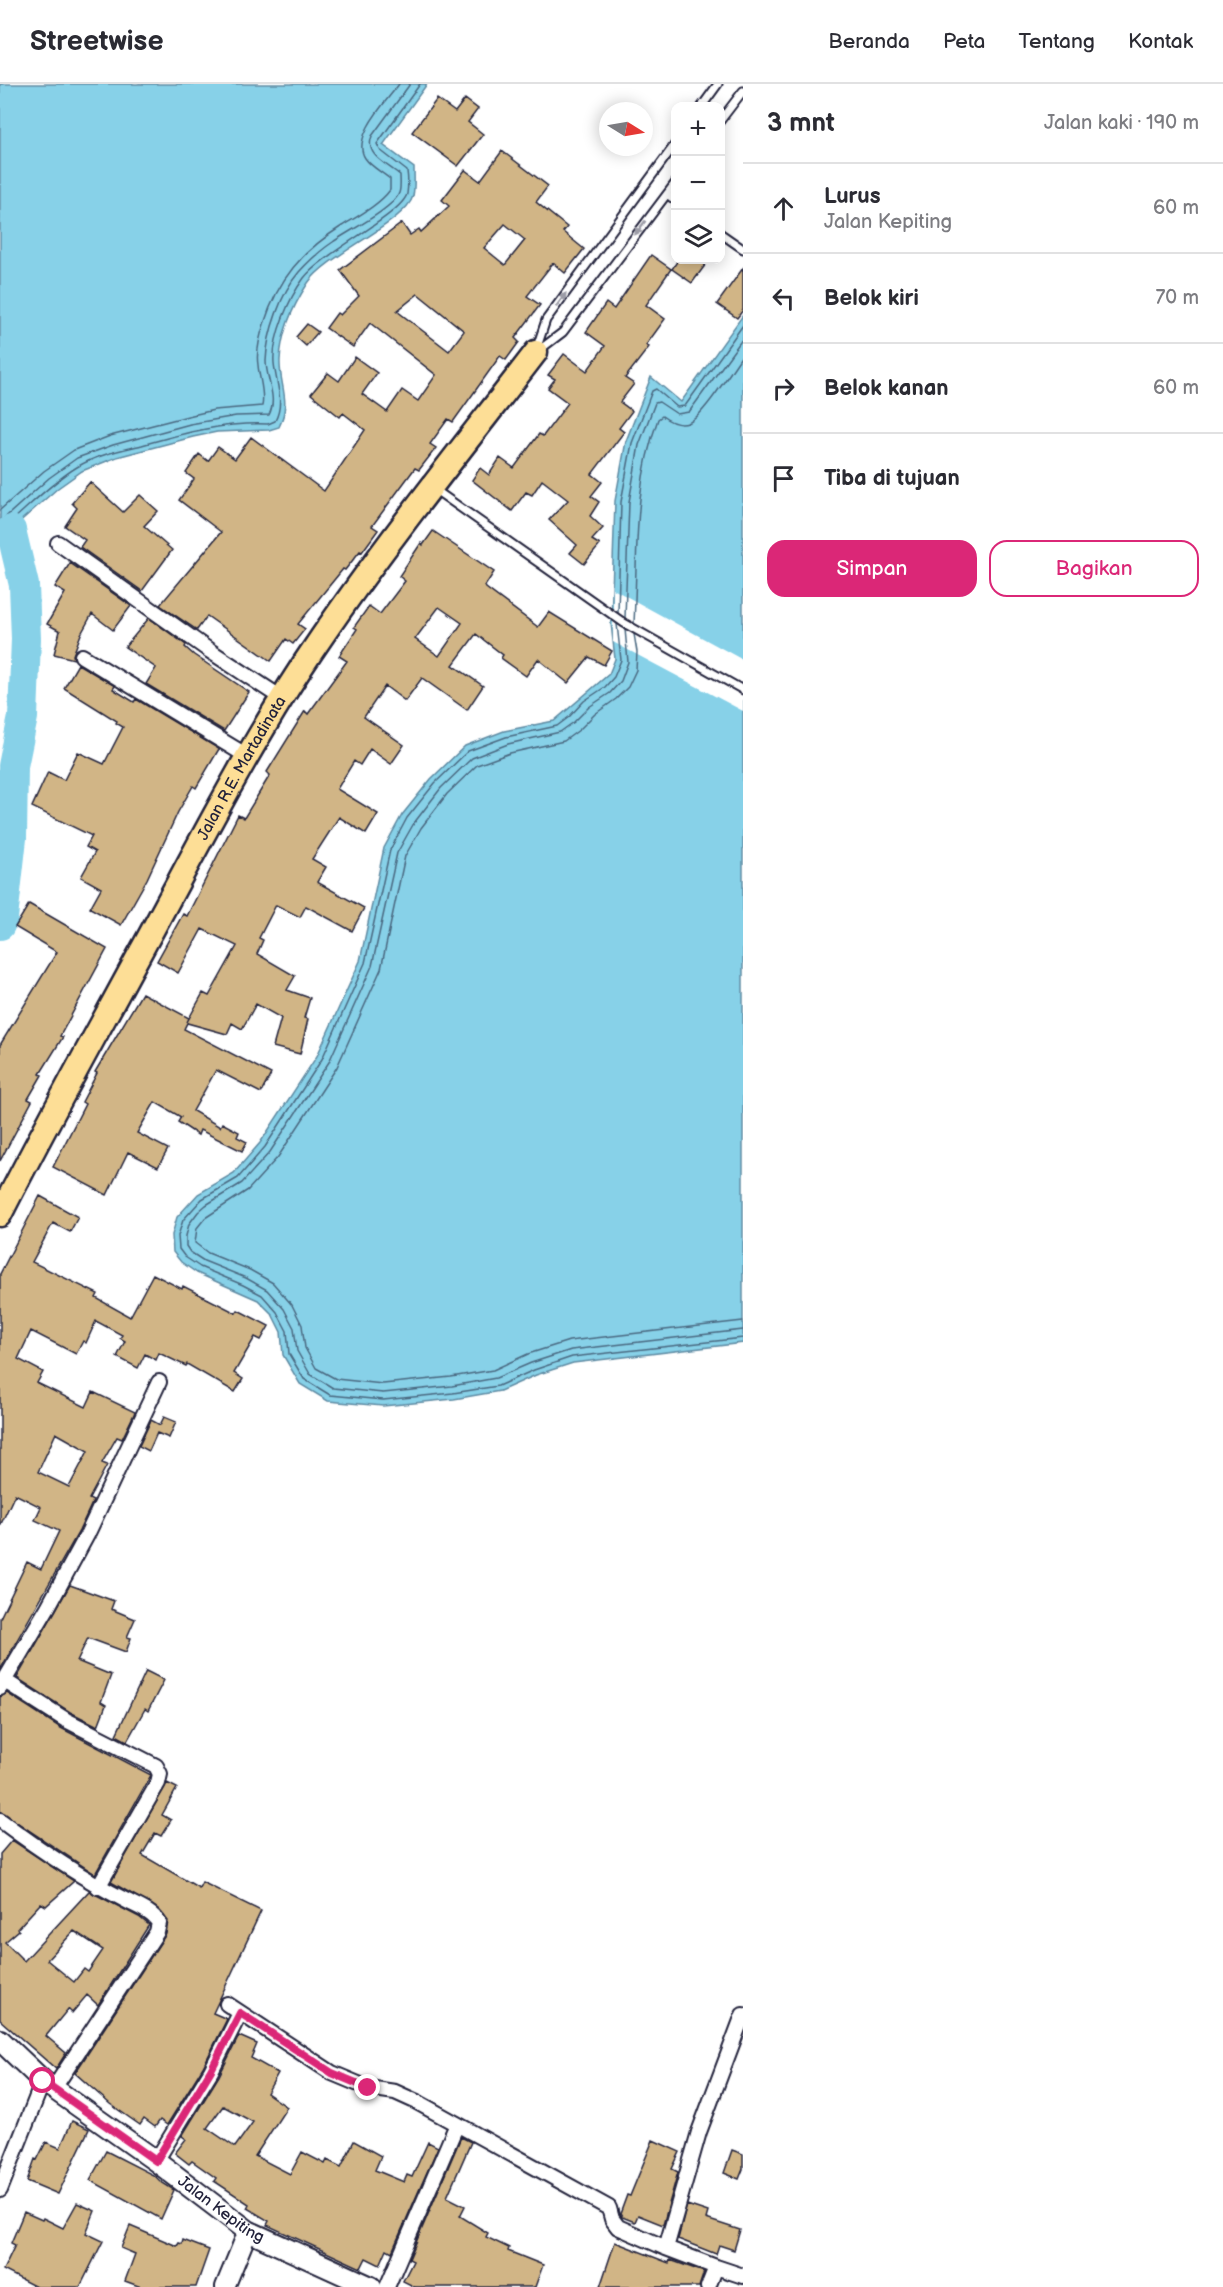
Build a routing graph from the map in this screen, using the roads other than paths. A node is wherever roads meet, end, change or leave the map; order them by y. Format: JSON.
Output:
{"nodes":[{"id":1,"x":718,"y":84,"type":"edge"},
{"id":2,"x":743,"y":91,"type":"edge"},
{"id":3,"x":705,"y":102,"type":"edge"},
{"id":4,"x":725,"y":114,"type":"edge"},
{"id":5,"x":671,"y":148,"type":"edge"},
{"id":6,"x":671,"y":188,"type":"edge"},
{"id":7,"x":667,"y":194,"type":"junction"},
{"id":8,"x":671,"y":198,"type":"edge"},
{"id":9,"x":725,"y":236,"type":"edge"},
{"id":10,"x":743,"y":249,"type":"edge"},
{"id":11,"x":536,"y":352,"type":"junction"},
{"id":12,"x":432,"y":488,"type":"junction"},
{"id":13,"x":58,"y":543,"type":"dead end"},
{"id":14,"x":82,"y":656,"type":"dead end"},
{"id":15,"x":743,"y":690,"type":"edge"},
{"id":16,"x":283,"y":699,"type":"junction"},
{"id":17,"x":247,"y":756,"type":"junction"},
{"id":18,"x":0,"y":1215,"type":"edge"},
{"id":19,"x":159,"y":1382,"type":"dead end"},
{"id":20,"x":3,"y":1684,"type":"edge"},
{"id":21,"x":0,"y":1820,"type":"edge"},
{"id":22,"x":98,"y":1887,"type":"junction"},
{"id":23,"x":227,"y":2004,"type":"dead end"},
{"id":24,"x":240,"y":2013,"type":"junction"},
{"id":25,"x":743,"y":2015,"type":"edge"},
{"id":26,"x":0,"y":2040,"type":"edge"},
{"id":27,"x":48,"y":2085,"type":"junction"},
{"id":28,"x":457,"y":2124,"type":"junction"},
{"id":29,"x":156,"y":2161,"type":"junction"},
{"id":30,"x":1,"y":2184,"type":"edge"},
{"id":31,"x":248,"y":2231,"type":"junction"},
{"id":32,"x":666,"y":2248,"type":"junction"},
{"id":33,"x":716,"y":2267,"type":"junction"},
{"id":34,"x":743,"y":2276,"type":"edge"},
{"id":35,"x":225,"y":2287,"type":"edge"},
{"id":36,"x":371,"y":2287,"type":"edge"},
{"id":37,"x":387,"y":2287,"type":"edge"},
{"id":38,"x":708,"y":2287,"type":"edge"}],
"edges":[{"from":1,"to":3,"type":"lane"},
{"from":2,"to":4,"type":"lane"},
{"from":11,"to":5,"type":"lane","one_way":true},
{"from":6,"to":7,"type":"lane"},
{"from":7,"to":8,"type":"lane"},
{"from":7,"to":11,"type":"lane","one_way":true},
{"from":9,"to":10,"type":"lane"},
{"from":11,"to":12,"type":"highway","name":"Jalan R.E. Martadinata"},
{"from":12,"to":15,"type":"lane"},
{"from":12,"to":16,"type":"highway","name":"Jalan R.E. Martadinata"},
{"from":13,"to":16,"type":"street"},
{"from":14,"to":17,"type":"street"},
{"from":16,"to":17,"type":"highway","name":"Jalan R.E. Martadinata"},
{"from":17,"to":18,"type":"highway","name":"Jalan R.E. Martadinata"},
{"from":19,"to":20,"type":"street"},
{"from":20,"to":22,"type":"street"},
{"from":21,"to":22,"type":"street"},
{"from":22,"to":27,"type":"street"},
{"from":23,"to":24,"type":"street"},
{"from":24,"to":28,"type":"street"},
{"from":24,"to":29,"type":"street"},
{"from":25,"to":32,"type":"street"},
{"from":26,"to":27,"type":"main road","name":"Jalan Kepiting"},
{"from":27,"to":29,"type":"main road","name":"Jalan Kepiting"},
{"from":27,"to":30,"type":"street"},
{"from":28,"to":32,"type":"street"},
{"from":28,"to":37,"type":"street"},
{"from":29,"to":31,"type":"main road","name":"Jalan Kepiting"},
{"from":31,"to":35,"type":"street"},
{"from":31,"to":36,"type":"main road","name":"Jalan Kepiting"},
{"from":32,"to":33,"type":"street"},
{"from":33,"to":34,"type":"street"},
{"from":33,"to":38,"type":"street"}]}
